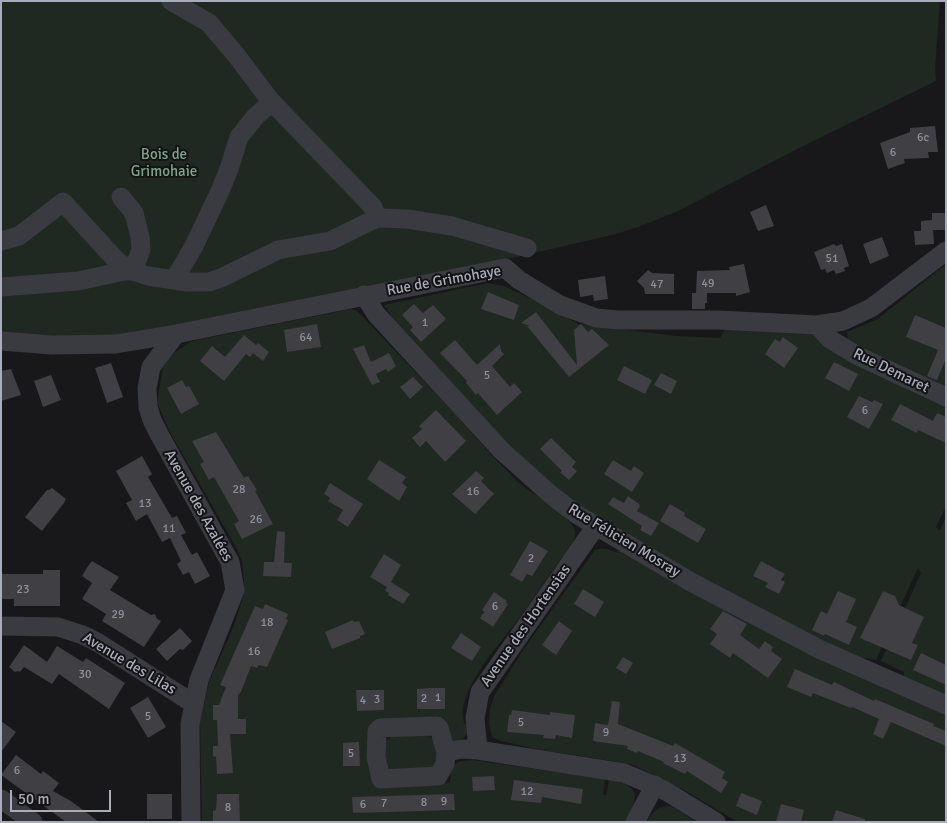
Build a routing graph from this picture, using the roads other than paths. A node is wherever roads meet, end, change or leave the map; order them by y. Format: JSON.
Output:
{"nodes":[{"id":1,"x":171,"y":1,"type":"edge"},
{"id":2,"x":272,"y":102,"type":"junction"},
{"id":3,"x":121,"y":197,"type":"dead end"},
{"id":4,"x":377,"y":218,"type":"junction"},
{"id":5,"x":1,"y":241,"type":"edge"},
{"id":6,"x":527,"y":248,"type":"dead end"},
{"id":7,"x":946,"y":251,"type":"edge"},
{"id":8,"x":130,"y":270,"type":"junction"},
{"id":9,"x":174,"y":280,"type":"junction"},
{"id":10,"x":1,"y":287,"type":"edge"},
{"id":11,"x":364,"y":296,"type":"junction"},
{"id":12,"x":837,"y":322,"type":"junction"},
{"id":13,"x":817,"y":325,"type":"junction"},
{"id":14,"x":176,"y":334,"type":"junction"},
{"id":15,"x":1,"y":341,"type":"edge"},
{"id":16,"x":136,"y":341,"type":"junction"},
{"id":17,"x":837,"y":344,"type":"junction"},
{"id":18,"x":151,"y":367,"type":"junction"},
{"id":19,"x":946,"y":397,"type":"edge"},
{"id":20,"x":596,"y":526,"type":"junction"},
{"id":21,"x":1,"y":626,"type":"edge"},
{"id":22,"x":194,"y":704,"type":"junction"},
{"id":23,"x":946,"y":705,"type":"edge"},
{"id":24,"x":478,"y":750,"type":"junction"},
{"id":25,"x":446,"y":752,"type":"dead end"},
{"id":26,"x":655,"y":785,"type":"junction"},
{"id":27,"x":1,"y":798,"type":"edge"},
{"id":28,"x":33,"y":822,"type":"edge"},
{"id":29,"x":191,"y":822,"type":"edge"},
{"id":30,"x":635,"y":822,"type":"edge"},
{"id":31,"x":716,"y":822,"type":"edge"}],
"edges":[{"from":1,"to":2,"type":"street"},
{"from":2,"to":4,"type":"street"},
{"from":2,"to":9,"type":"street"},
{"from":3,"to":8,"type":"street"},
{"from":4,"to":6,"type":"street"},
{"from":4,"to":9,"type":"street"},
{"from":5,"to":8,"type":"street"},
{"from":7,"to":12,"type":"street","name":"Rue de Grimohaye"},
{"from":8,"to":9,"type":"street"},
{"from":8,"to":10,"type":"street"},
{"from":11,"to":13,"type":"street","name":"Rue de Grimohaye"},
{"from":11,"to":14,"type":"street","name":"Rue de Grimohaye"},
{"from":11,"to":20,"type":"street","name":"Rue Félicien Mosray"},
{"from":12,"to":13,"type":"street","name":"Rue de Grimohaye"},
{"from":12,"to":17,"type":"street","name":"Rue Demaret"},
{"from":13,"to":17,"type":"street","name":"Rue Demaret"},
{"from":14,"to":16,"type":"street","name":"Rue de Grimohaye"},
{"from":14,"to":18,"type":"street","name":"Avenue des Azalées"},
{"from":15,"to":16,"type":"street","name":"Rue de Grimohaye"},
{"from":16,"to":18,"type":"street"},
{"from":17,"to":19,"type":"street","name":"Rue Demaret"},
{"from":18,"to":22,"type":"street","name":"Avenue des Azalées"},
{"from":20,"to":23,"type":"street","name":"Rue Félicien Mosray"},
{"from":20,"to":24,"type":"street","name":"Avenue des Hortensias"},
{"from":21,"to":22,"type":"street","name":"Avenue des Lilas"},
{"from":22,"to":29,"type":"street","name":"Avenue des Azalées"},
{"from":24,"to":25,"type":"street"},
{"from":24,"to":26,"type":"street"},
{"from":26,"to":30,"type":"street"},
{"from":26,"to":31,"type":"street"},
{"from":27,"to":28,"type":"street"}]}
